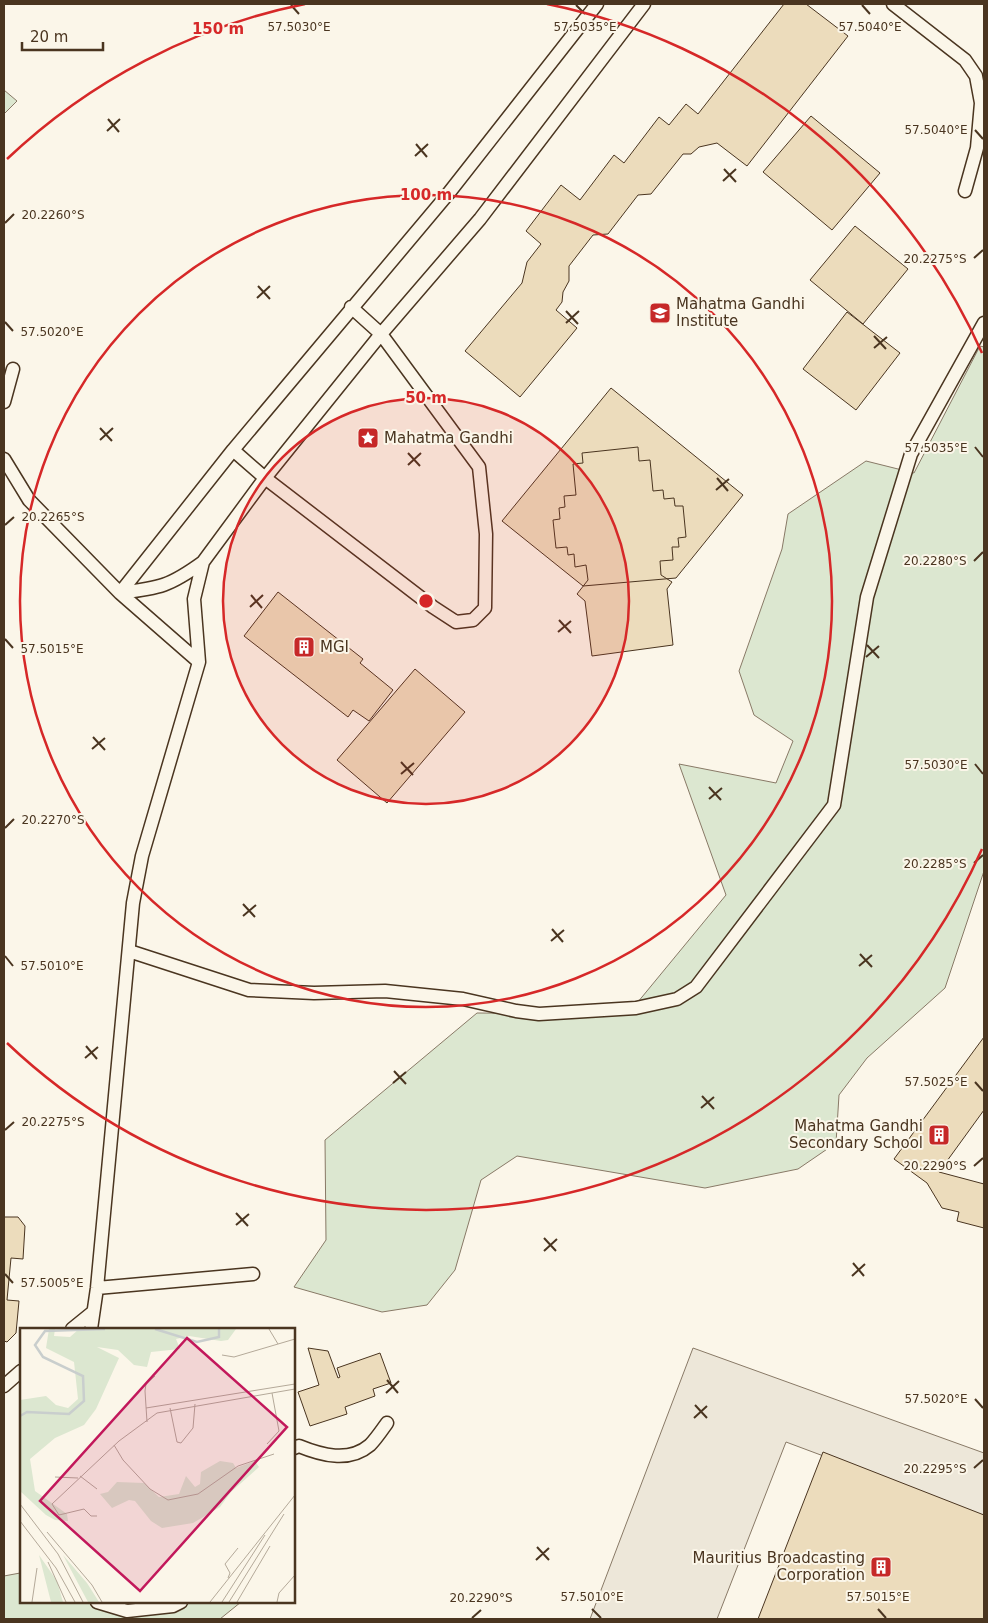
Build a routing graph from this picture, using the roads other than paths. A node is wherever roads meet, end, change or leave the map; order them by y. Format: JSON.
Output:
{"nodes":[{"id":1,"x":597,"y":4,"type":"edge"},
{"id":2,"x":644,"y":4,"type":"edge"},
{"id":3,"x":893,"y":4,"type":"edge"},
{"id":4,"x":965,"y":191,"type":"dead end"},
{"id":5,"x":351,"y":307,"type":"junction"},
{"id":6,"x":984,"y":323,"type":"edge"},
{"id":7,"x":381,"y":334,"type":"junction"},
{"id":8,"x":13,"y":369,"type":"dead end"},
{"id":9,"x":4,"y":402,"type":"edge"},
{"id":10,"x":233,"y":450,"type":"junction"},
{"id":11,"x":4,"y":459,"type":"edge"},
{"id":12,"x":265,"y":478,"type":"junction"},
{"id":13,"x":202,"y":562,"type":"junction"},
{"id":14,"x":120,"y":593,"type":"junction"},
{"id":15,"x":199,"y":662,"type":"junction"},
{"id":16,"x":130,"y":951,"type":"junction"},
{"id":17,"x":253,"y":1274,"type":"dead end"},
{"id":18,"x":97,"y":1288,"type":"junction"},
{"id":19,"x":93,"y":1312,"type":"junction"},
{"id":20,"x":73,"y":1328,"type":"edge"},
{"id":21,"x":91,"y":1328,"type":"edge"},
{"id":22,"x":20,"y":1373,"type":"edge"},
{"id":23,"x":4,"y":1386,"type":"edge"},
{"id":24,"x":387,"y":1423,"type":"dead end"},
{"id":25,"x":295,"y":1448,"type":"edge"},
{"id":26,"x":99,"y":1603,"type":"edge"},
{"id":27,"x":179,"y":1603,"type":"edge"}],
"edges":[{"from":1,"to":5,"type":"lane"},
{"from":2,"to":7,"type":"lane"},
{"from":3,"to":4,"type":"lane"},
{"from":5,"to":7,"type":"lane"},
{"from":5,"to":10,"type":"lane"},
{"from":6,"to":16,"type":"lane"},
{"from":7,"to":12,"type":"lane"},
{"from":7,"to":12,"type":"lane"},
{"from":8,"to":9,"type":"lane"},
{"from":10,"to":12,"type":"lane"},
{"from":10,"to":14,"type":"lane"},
{"from":11,"to":14,"type":"lane"},
{"from":12,"to":13,"type":"lane"},
{"from":13,"to":14,"type":"lane"},
{"from":13,"to":15,"type":"lane"},
{"from":14,"to":15,"type":"lane"},
{"from":15,"to":16,"type":"lane"},
{"from":16,"to":18,"type":"lane"},
{"from":17,"to":18,"type":"lane"},
{"from":18,"to":19,"type":"lane"},
{"from":19,"to":20,"type":"lane"},
{"from":19,"to":21,"type":"lane"},
{"from":22,"to":23,"type":"lane"},
{"from":24,"to":25,"type":"lane"},
{"from":26,"to":27,"type":"lane"}]}
